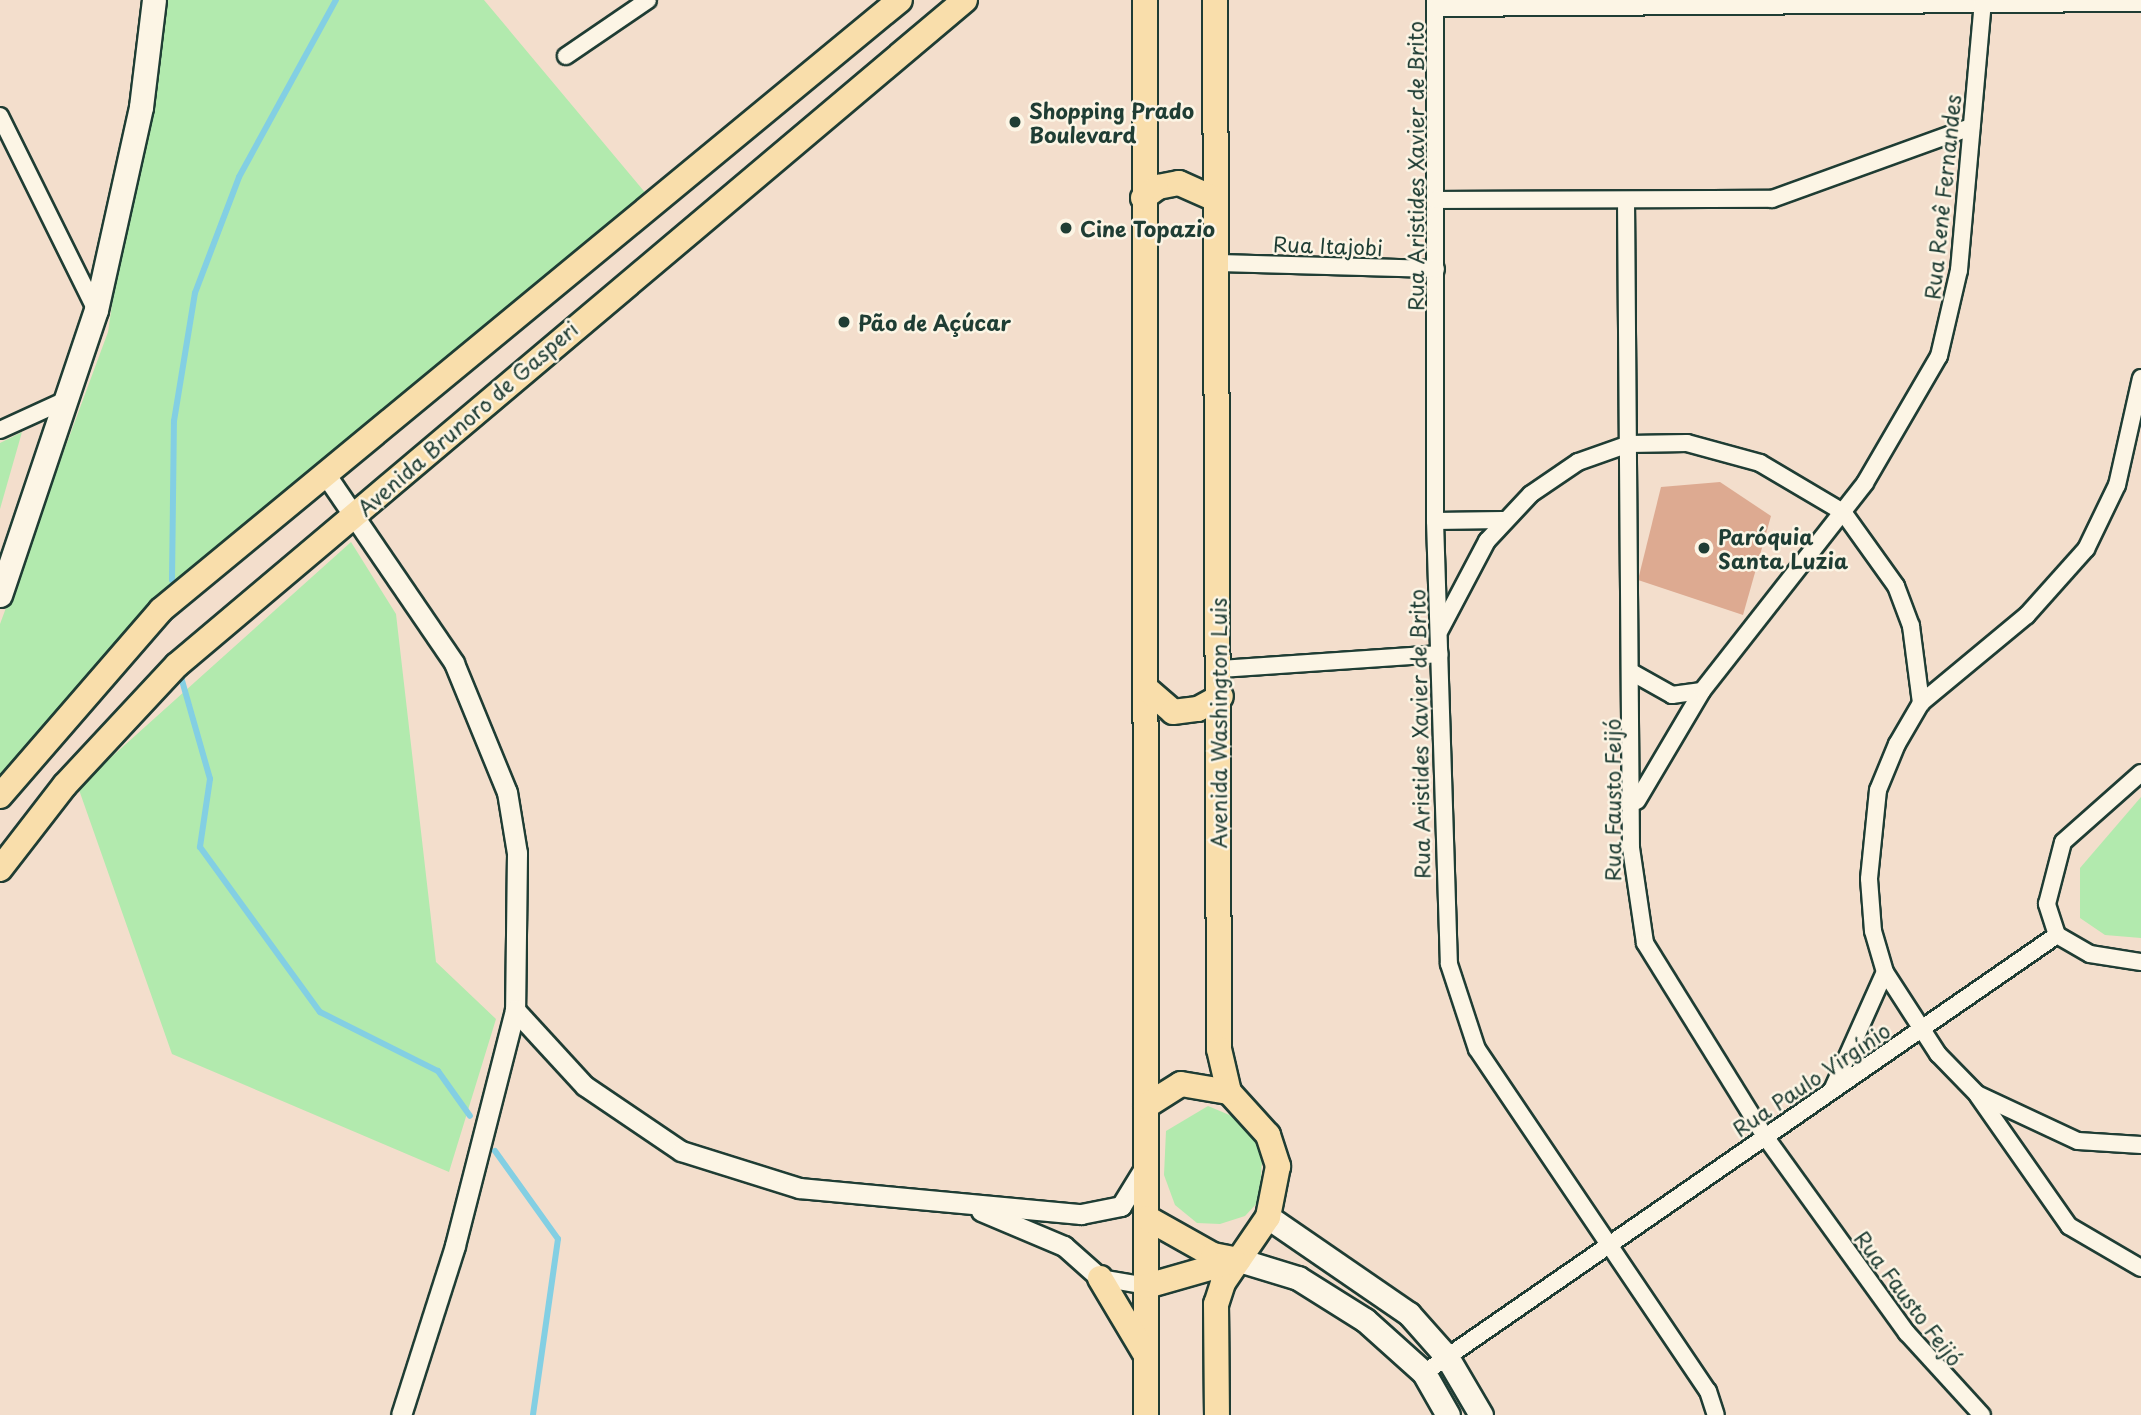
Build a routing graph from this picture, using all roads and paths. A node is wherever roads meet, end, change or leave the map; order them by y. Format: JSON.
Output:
{"nodes":[{"id":1,"x":154,"y":0,"type":"edge"},
{"id":2,"x":648,"y":0,"type":"edge"},
{"id":3,"x":900,"y":0,"type":"edge"},
{"id":4,"x":965,"y":0,"type":"edge"},
{"id":5,"x":1146,"y":0,"type":"edge"},
{"id":6,"x":1197,"y":0,"type":"edge"},
{"id":7,"x":1215,"y":0,"type":"edge"},
{"id":8,"x":1983,"y":2,"type":"edge"},
{"id":9,"x":2141,"y":3,"type":"edge"},
{"id":10,"x":1435,"y":4,"type":"edge"},
{"id":11,"x":1215,"y":34,"type":"junction"},
{"id":12,"x":566,"y":56,"type":"dead end"},
{"id":13,"x":0,"y":116,"type":"edge"},
{"id":14,"x":1971,"y":127,"type":"junction"},
{"id":15,"x":1143,"y":198,"type":"junction"},
{"id":16,"x":1214,"y":199,"type":"junction"},
{"id":17,"x":1436,"y":200,"type":"junction"},
{"id":18,"x":1626,"y":200,"type":"junction"},
{"id":19,"x":1218,"y":262,"type":"junction"},
{"id":20,"x":1436,"y":270,"type":"junction"},
{"id":21,"x":96,"y":310,"type":"junction"},
{"id":22,"x":2141,"y":378,"type":"edge"},
{"id":23,"x":68,"y":399,"type":"junction"},
{"id":24,"x":0,"y":430,"type":"edge"},
{"id":25,"x":1629,"y":444,"type":"junction"},
{"id":26,"x":328,"y":478,"type":"junction"},
{"id":27,"x":1843,"y":512,"type":"junction"},
{"id":28,"x":356,"y":514,"type":"junction"},
{"id":29,"x":1503,"y":520,"type":"junction"},
{"id":30,"x":1435,"y":521,"type":"junction"},
{"id":31,"x":0,"y":595,"type":"edge"},
{"id":32,"x":1438,"y":634,"type":"junction"},
{"id":33,"x":1440,"y":654,"type":"junction"},
{"id":34,"x":1222,"y":669,"type":"junction"},
{"id":35,"x":1633,"y":673,"type":"junction"},
{"id":36,"x":1148,"y":690,"type":"junction"},
{"id":37,"x":1702,"y":691,"type":"junction"},
{"id":38,"x":1222,"y":696,"type":"junction"},
{"id":39,"x":1921,"y":704,"type":"junction"},
{"id":40,"x":2141,"y":774,"type":"edge"},
{"id":41,"x":0,"y":796,"type":"edge"},
{"id":42,"x":1634,"y":806,"type":"junction"},
{"id":43,"x":0,"y":869,"type":"edge"},
{"id":44,"x":2057,"y":935,"type":"junction"},
{"id":45,"x":2141,"y":962,"type":"edge"},
{"id":46,"x":1885,"y":972,"type":"junction"},
{"id":47,"x":515,"y":1010,"type":"junction"},
{"id":48,"x":1920,"y":1031,"type":"junction"},
{"id":49,"x":1832,"y":1090,"type":"junction"},
{"id":50,"x":1229,"y":1092,"type":"junction"},
{"id":51,"x":1977,"y":1094,"type":"junction"},
{"id":52,"x":1146,"y":1106,"type":"junction"},
{"id":53,"x":1764,"y":1135,"type":"junction"},
{"id":54,"x":2141,"y":1145,"type":"edge"},
{"id":55,"x":1146,"y":1163,"type":"junction"},
{"id":56,"x":960,"y":1203,"type":"junction"},
{"id":57,"x":1268,"y":1217,"type":"junction"},
{"id":58,"x":1147,"y":1218,"type":"junction"},
{"id":59,"x":1609,"y":1245,"type":"junction"},
{"id":60,"x":1239,"y":1260,"type":"junction"},
{"id":61,"x":2141,"y":1268,"type":"edge"},
{"id":62,"x":1100,"y":1278,"type":"junction"},
{"id":63,"x":1147,"y":1286,"type":"junction"},
{"id":64,"x":1146,"y":1356,"type":"junction"},
{"id":65,"x":1447,"y":1357,"type":"junction"},
{"id":66,"x":1424,"y":1373,"type":"junction"},
{"id":67,"x":1708,"y":1391,"type":"junction"},
{"id":68,"x":401,"y":1415,"type":"edge"},
{"id":69,"x":1146,"y":1415,"type":"edge"},
{"id":70,"x":1217,"y":1415,"type":"edge"},
{"id":71,"x":1448,"y":1415,"type":"edge"},
{"id":72,"x":1481,"y":1415,"type":"edge"},
{"id":73,"x":1716,"y":1415,"type":"edge"},
{"id":74,"x":1726,"y":1415,"type":"edge"},
{"id":75,"x":1982,"y":1415,"type":"edge"}],
"edges":[{"from":1,"to":21,"type":"main road"},
{"from":2,"to":12,"type":"street"},
{"from":3,"to":26,"type":"main road","name":"Avenida Brunoro de Gasperi"},
{"from":4,"to":28,"type":"main road","name":"Avenida Brunoro de Gasperi"},
{"from":5,"to":15,"type":"main road"},
{"from":6,"to":11,"type":"main road","name":"Avenida Washington Luis"},
{"from":7,"to":11,"type":"main road"},
{"from":8,"to":9,"type":"street"},
{"from":8,"to":10,"type":"street"},
{"from":8,"to":14,"type":"street","name":"Rua Renê Fernandes"},
{"from":10,"to":17,"type":"street","name":"Rua Aristides Xavier de Brito"},
{"from":11,"to":16,"type":"main road","name":"Avenida Washington Luis"},
{"from":13,"to":21,"type":"street"},
{"from":14,"to":18,"type":"street"},
{"from":14,"to":27,"type":"street","name":"Rua Renê Fernandes"},
{"from":15,"to":16,"type":"main road"},
{"from":15,"to":36,"type":"main road"},
{"from":16,"to":19,"type":"main road","name":"Avenida Washington Luis"},
{"from":17,"to":18,"type":"street"},
{"from":17,"to":20,"type":"street","name":"Rua Aristides Xavier de Brito"},
{"from":18,"to":25,"type":"street","name":"Rua Fausto Feijó"},
{"from":19,"to":20,"type":"street","name":"Rua Itajobi"},
{"from":19,"to":34,"type":"main road","name":"Avenida Washington Luis"},
{"from":20,"to":30,"type":"street","name":"Rua Aristides Xavier de Brito"},
{"from":21,"to":23,"type":"main road"},
{"from":22,"to":39,"type":"street"},
{"from":23,"to":24,"type":"street"},
{"from":23,"to":31,"type":"main road"},
{"from":25,"to":27,"type":"street"},
{"from":25,"to":29,"type":"street"},
{"from":25,"to":35,"type":"street","name":"Rua Fausto Feijó"},
{"from":26,"to":28,"type":"street"},
{"from":26,"to":41,"type":"main road","name":"Avenida Brunoro de Gasperi"},
{"from":27,"to":37,"type":"street","name":"Rua Renê Fernandes"},
{"from":27,"to":39,"type":"street"},
{"from":28,"to":43,"type":"main road","name":"Avenida Brunoro de Gasperi"},
{"from":28,"to":47,"type":"street"},
{"from":29,"to":30,"type":"street"},
{"from":29,"to":32,"type":"street"},
{"from":30,"to":32,"type":"street","name":"Rua Aristides Xavier de Brito"},
{"from":32,"to":33,"type":"street","name":"Rua Aristides Xavier de Brito"},
{"from":33,"to":34,"type":"street"},
{"from":33,"to":59,"type":"street","name":"Rua Aristides Xavier de Brito"},
{"from":34,"to":38,"type":"main road","name":"Avenida Washington Luis"},
{"from":35,"to":37,"type":"street"},
{"from":35,"to":42,"type":"street","name":"Rua Fausto Feijó"},
{"from":36,"to":38,"type":"main road"},
{"from":36,"to":52,"type":"main road"},
{"from":37,"to":42,"type":"street","name":"Rua Renê Fernandes"},
{"from":38,"to":50,"type":"main road","name":"Avenida Washington Luis"},
{"from":39,"to":46,"type":"street"},
{"from":40,"to":44,"type":"street"},
{"from":42,"to":53,"type":"street","name":"Rua Fausto Feijó"},
{"from":44,"to":45,"type":"street"},
{"from":44,"to":48,"type":"street","name":"Rua Paulo Virgínio"},
{"from":46,"to":48,"type":"street"},
{"from":46,"to":49,"type":"street"},
{"from":47,"to":56,"type":"street"},
{"from":47,"to":68,"type":"street"},
{"from":48,"to":49,"type":"street","name":"Rua Paulo Virgínio"},
{"from":48,"to":51,"type":"street"},
{"from":49,"to":53,"type":"street","name":"Rua Paulo Virgínio"},
{"from":50,"to":52,"type":"main road"},
{"from":50,"to":57,"type":"main road","name":"Avenida Washington Luis"},
{"from":51,"to":54,"type":"street"},
{"from":51,"to":61,"type":"street"},
{"from":52,"to":55,"type":"main road"},
{"from":53,"to":59,"type":"street","name":"Rua Paulo Virgínio"},
{"from":53,"to":75,"type":"street","name":"Rua Fausto Feijó"},
{"from":55,"to":56,"type":"street"},
{"from":55,"to":58,"type":"main road"},
{"from":56,"to":62,"type":"street"},
{"from":57,"to":60,"type":"main road","name":"Avenida Washington Luis"},
{"from":57,"to":65,"type":"main road"},
{"from":58,"to":60,"type":"main road"},
{"from":58,"to":63,"type":"main road"},
{"from":59,"to":65,"type":"street","name":"Rua Paulo Virgínio"},
{"from":59,"to":67,"type":"street","name":"Rua Aristides Xavier de Brito"},
{"from":60,"to":63,"type":"main road"},
{"from":60,"to":66,"type":"main road"},
{"from":60,"to":70,"type":"main road","name":"Avenida Washington Luis"},
{"from":62,"to":63,"type":"street"},
{"from":62,"to":64,"type":"main road"},
{"from":63,"to":64,"type":"main road"},
{"from":64,"to":69,"type":"main road"},
{"from":65,"to":66,"type":"street","name":"Rua Paulo Virgínio"},
{"from":65,"to":72,"type":"main road"},
{"from":66,"to":71,"type":"main road"},
{"from":67,"to":73,"type":"street","name":"Rua Aristides Xavier de Brito"},
{"from":67,"to":74,"type":"street","name":"Rua Aristides Xavier de Brito"}]}
